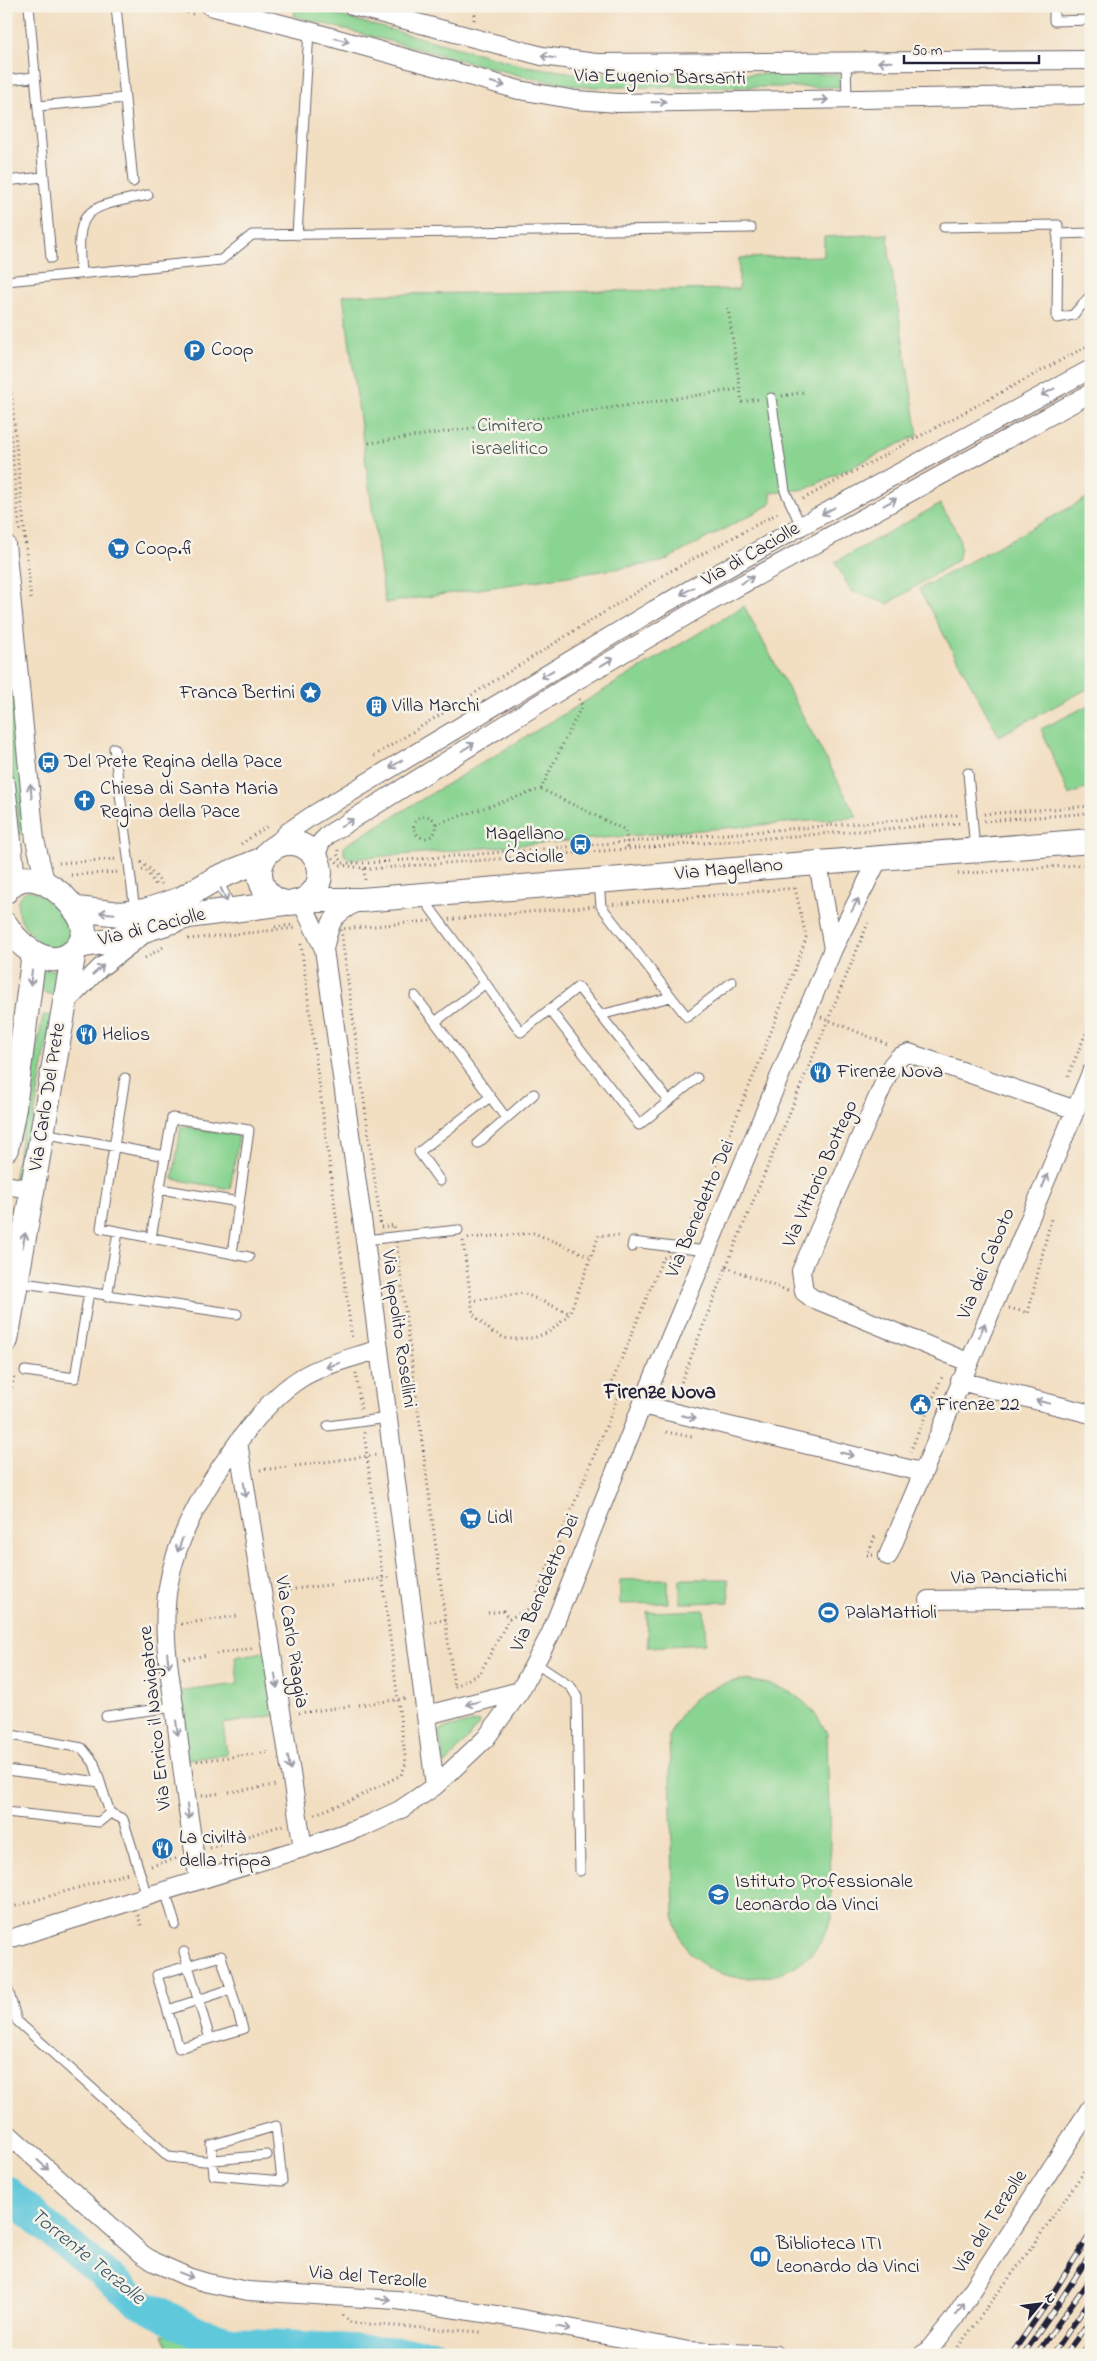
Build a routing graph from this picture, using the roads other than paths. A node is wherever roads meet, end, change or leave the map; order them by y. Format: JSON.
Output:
{"nodes":[{"id":1,"x":29,"y":6,"type":"edge"},
{"id":2,"x":116,"y":6,"type":"edge"},
{"id":3,"x":1054,"y":6,"type":"edge"},
{"id":4,"x":357,"y":7,"type":"edge"},
{"id":5,"x":221,"y":8,"type":"edge"},
{"id":6,"x":1091,"y":20,"type":"edge"},
{"id":7,"x":309,"y":31,"type":"junction"},
{"id":8,"x":1091,"y":60,"type":"edge"},
{"id":9,"x":846,"y":62,"type":"junction"},
{"id":10,"x":35,"y":77,"type":"junction"},
{"id":11,"x":6,"y":80,"type":"edge"},
{"id":12,"x":1091,"y":95,"type":"edge"},
{"id":13,"x":125,"y":98,"type":"junction"},
{"id":14,"x":847,"y":99,"type":"junction"},
{"id":15,"x":38,"y":106,"type":"junction"},
{"id":16,"x":43,"y":177,"type":"junction"},
{"id":17,"x":6,"y":181,"type":"edge"},
{"id":18,"x":133,"y":182,"type":"dead end"},
{"id":19,"x":148,"y":195,"type":"dead end"},
{"id":20,"x":944,"y":227,"type":"dead end"},
{"id":21,"x":751,"y":228,"type":"dead end"},
{"id":22,"x":1091,"y":233,"type":"edge"},
{"id":23,"x":1058,"y":234,"type":"junction"},
{"id":24,"x":297,"y":235,"type":"junction"},
{"id":25,"x":51,"y":258,"type":"dead end"},
{"id":26,"x":81,"y":273,"type":"junction"},
{"id":27,"x":6,"y":281,"type":"edge"},
{"id":28,"x":1091,"y":295,"type":"edge"},
{"id":29,"x":1091,"y":369,"type":"edge"},
{"id":30,"x":1091,"y":392,"type":"edge"},
{"id":31,"x":771,"y":398,"type":"road end"},
{"id":32,"x":1015,"y":422,"type":"junction"},
{"id":33,"x":801,"y":526,"type":"junction"},
{"id":34,"x":6,"y":544,"type":"edge"},
{"id":35,"x":811,"y":546,"type":"junction"},
{"id":36,"x":437,"y":739,"type":"junction"},
{"id":37,"x":114,"y":748,"type":"dead end"},
{"id":38,"x":449,"y":759,"type":"junction"},
{"id":39,"x":968,"y":773,"type":"dead end"},
{"id":40,"x":6,"y":784,"type":"edge"},
{"id":41,"x":1091,"y":841,"type":"edge"},
{"id":42,"x":975,"y":850,"type":"junction"},
{"id":43,"x":10,"y":852,"type":"edge"},
{"id":44,"x":268,"y":853,"type":"junction"},
{"id":45,"x":326,"y":857,"type":"junction"},
{"id":46,"x":879,"y":858,"type":"junction"},
{"id":47,"x":818,"y":863,"type":"junction"},
{"id":48,"x":51,"y":872,"type":"junction"},
{"id":49,"x":217,"y":878,"type":"junction"},
{"id":50,"x":598,"y":880,"type":"junction"},
{"id":51,"x":10,"y":886,"type":"edge"},
{"id":52,"x":420,"y":894,"type":"junction"},
{"id":53,"x":364,"y":899,"type":"junction"},
{"id":54,"x":296,"y":902,"type":"junction"},
{"id":55,"x":77,"y":909,"type":"junction"},
{"id":56,"x":232,"y":911,"type":"junction"},
{"id":57,"x":135,"y":914,"type":"junction"},
{"id":58,"x":161,"y":936,"type":"junction"},
{"id":59,"x":16,"y":939,"type":"edge"},
{"id":60,"x":76,"y":948,"type":"junction"},
{"id":61,"x":832,"y":948,"type":"junction"},
{"id":62,"x":324,"y":950,"type":"junction"},
{"id":63,"x":732,"y":982,"type":"dead end"},
{"id":64,"x":486,"y":983,"type":"junction"},
{"id":65,"x":415,"y":996,"type":"dead end"},
{"id":66,"x":671,"y":997,"type":"junction"},
{"id":67,"x":64,"y":1004,"type":"junction"},
{"id":68,"x":550,"y":1010,"type":"junction"},
{"id":69,"x":600,"y":1014,"type":"junction"},
{"id":70,"x":435,"y":1022,"type":"junction"},
{"id":71,"x":1091,"y":1072,"type":"edge"},
{"id":72,"x":125,"y":1078,"type":"dead end"},
{"id":73,"x":696,"y":1078,"type":"dead end"},
{"id":74,"x":534,"y":1094,"type":"dead end"},
{"id":75,"x":490,"y":1097,"type":"junction"},
{"id":76,"x":669,"y":1101,"type":"junction"},
{"id":77,"x":10,"y":1108,"type":"edge"},
{"id":78,"x":1076,"y":1110,"type":"junction"},
{"id":79,"x":506,"y":1118,"type":"junction"},
{"id":80,"x":43,"y":1133,"type":"junction"},
{"id":81,"x":478,"y":1143,"type":"dead end"},
{"id":82,"x":114,"y":1146,"type":"junction"},
{"id":83,"x":6,"y":1149,"type":"edge"},
{"id":84,"x":165,"y":1156,"type":"junction"},
{"id":85,"x":440,"y":1181,"type":"dead end"},
{"id":86,"x":6,"y":1185,"type":"edge"},
{"id":87,"x":160,"y":1189,"type":"junction"},
{"id":88,"x":33,"y":1190,"type":"junction"},
{"id":89,"x":239,"y":1202,"type":"junction"},
{"id":90,"x":458,"y":1230,"type":"dead end"},
{"id":91,"x":118,"y":1232,"type":"junction"},
{"id":92,"x":151,"y":1238,"type":"junction"},
{"id":93,"x":365,"y":1240,"type":"junction"},
{"id":94,"x":632,"y":1247,"type":"dead end"},
{"id":95,"x":706,"y":1251,"type":"junction"},
{"id":96,"x":232,"y":1254,"type":"junction"},
{"id":97,"x":249,"y":1257,"type":"dead end"},
{"id":98,"x":16,"y":1282,"type":"junction"},
{"id":99,"x":89,"y":1292,"type":"junction"},
{"id":100,"x":107,"y":1297,"type":"junction"},
{"id":101,"x":237,"y":1314,"type":"dead end"},
{"id":102,"x":6,"y":1340,"type":"edge"},
{"id":103,"x":379,"y":1349,"type":"junction"},
{"id":104,"x":968,"y":1362,"type":"junction"},
{"id":105,"x":25,"y":1372,"type":"dead end"},
{"id":106,"x":960,"y":1381,"type":"junction"},
{"id":107,"x":642,"y":1404,"type":"junction"},
{"id":108,"x":1091,"y":1414,"type":"edge"},
{"id":109,"x":388,"y":1418,"type":"junction"},
{"id":110,"x":328,"y":1426,"type":"dead end"},
{"id":111,"x":238,"y":1442,"type":"junction"},
{"id":112,"x":922,"y":1472,"type":"junction"},
{"id":113,"x":888,"y":1556,"type":"dead end"},
{"id":114,"x":1091,"y":1598,"type":"edge"},
{"id":115,"x":928,"y":1600,"type":"dead end"},
{"id":116,"x":535,"y":1664,"type":"junction"},
{"id":117,"x":520,"y":1691,"type":"junction"},
{"id":118,"x":174,"y":1707,"type":"junction"},
{"id":119,"x":427,"y":1715,"type":"junction"},
{"id":120,"x":106,"y":1716,"type":"dead end"},
{"id":121,"x":6,"y":1734,"type":"edge"},
{"id":122,"x":6,"y":1770,"type":"edge"},
{"id":123,"x":100,"y":1782,"type":"junction"},
{"id":124,"x":435,"y":1786,"type":"junction"},
{"id":125,"x":6,"y":1812,"type":"edge"},
{"id":126,"x":110,"y":1813,"type":"junction"},
{"id":127,"x":303,"y":1848,"type":"junction"},
{"id":128,"x":580,"y":1870,"type":"dead end"},
{"id":129,"x":199,"y":1880,"type":"junction"},
{"id":130,"x":165,"y":1890,"type":"junction"},
{"id":131,"x":147,"y":1896,"type":"junction"},
{"id":132,"x":175,"y":1924,"type":"dead end"},
{"id":133,"x":6,"y":1940,"type":"edge"},
{"id":134,"x":184,"y":1952,"type":"dead end"},
{"id":135,"x":188,"y":1966,"type":"junction"},
{"id":136,"x":6,"y":1983,"type":"edge"},
{"id":137,"x":231,"y":1989,"type":"junction"},
{"id":138,"x":198,"y":2000,"type":"junction"},
{"id":139,"x":168,"y":2010,"type":"junction"},
{"id":140,"x":210,"y":2039,"type":"junction"},
{"id":141,"x":1091,"y":2107,"type":"edge"},
{"id":142,"x":6,"y":2132,"type":"edge"},
{"id":143,"x":266,"y":2155,"type":"dead end"},
{"id":144,"x":212,"y":2160,"type":"junction"},
{"id":145,"x":776,"y":2355,"type":"edge"},
{"id":146,"x":922,"y":2355,"type":"edge"}],
"edges":[{"from":1,"to":10,"type":"lane"},
{"from":2,"to":13,"type":"lane"},
{"from":3,"to":6,"type":"lane"},
{"from":9,"to":4,"type":"street","name":"Via Eugenio Barsanti","one_way":true},
{"from":5,"to":7,"type":"street","name":"Via Eugenio Barsanti"},
{"from":7,"to":14,"type":"street","name":"Via Eugenio Barsanti","one_way":true},
{"from":7,"to":24,"type":"lane"},
{"from":8,"to":9,"type":"street","name":"Via Eugenio Barsanti","one_way":true},
{"from":9,"to":14,"type":"lane"},
{"from":10,"to":11,"type":"lane"},
{"from":10,"to":15,"type":"lane"},
{"from":12,"to":14,"type":"street","name":"Via Eugenio Barsanti"},
{"from":13,"to":15,"type":"lane"},
{"from":13,"to":18,"type":"lane"},
{"from":15,"to":16,"type":"lane"},
{"from":16,"to":17,"type":"lane"},
{"from":16,"to":25,"type":"lane"},
{"from":19,"to":26,"type":"lane"},
{"from":20,"to":23,"type":"lane"},
{"from":21,"to":24,"type":"lane"},
{"from":22,"to":23,"type":"lane"},
{"from":23,"to":28,"type":"lane"},
{"from":24,"to":26,"type":"lane"},
{"from":26,"to":27,"type":"lane"},
{"from":29,"to":32,"type":"street","name":"Via di Caciolle","one_way":true},
{"from":30,"to":32,"type":"street","name":"Via di Caciolle"},
{"from":31,"to":33,"type":"lane"},
{"from":32,"to":33,"type":"street","name":"Via di Caciolle","one_way":true},
{"from":35,"to":32,"type":"street","name":"Via di Caciolle","one_way":true},
{"from":33,"to":35,"type":"street"},
{"from":33,"to":36,"type":"street","name":"Via di Caciolle","one_way":true},
{"from":48,"to":34,"type":"street","one_way":true},
{"from":38,"to":35,"type":"street","name":"Via di Caciolle","one_way":true},
{"from":36,"to":38,"type":"street"},
{"from":36,"to":44,"type":"street","name":"Via di Caciolle","one_way":true},
{"from":37,"to":57,"type":"lane"},
{"from":45,"to":38,"type":"street","name":"Via di Caciolle","one_way":true},
{"from":39,"to":42,"type":"lane"},
{"from":40,"to":43,"type":"street"},
{"from":41,"to":42,"type":"main road","name":"Via Magellano"},
{"from":42,"to":46,"type":"main road","name":"Via Magellano"},
{"from":43,"to":51,"type":"street"},
{"from":44,"to":45,"type":"main road"},
{"from":44,"to":49,"type":"main road"},
{"from":44,"to":54,"type":"main road"},
{"from":45,"to":53,"type":"main road"},
{"from":45,"to":54,"type":"main road"},
{"from":46,"to":47,"type":"main road","name":"Via Magellano"},
{"from":61,"to":46,"type":"street","name":"Via Benedetto Dei","one_way":true},
{"from":47,"to":50,"type":"main road","name":"Via Magellano"},
{"from":47,"to":61,"type":"street"},
{"from":48,"to":51,"type":"main road"},
{"from":48,"to":55,"type":"main road"},
{"from":49,"to":56,"type":"lane","one_way":true},
{"from":49,"to":57,"type":"main road"},
{"from":50,"to":52,"type":"main road","name":"Via Magellano"},
{"from":50,"to":66,"type":"lane"},
{"from":52,"to":53,"type":"main road","name":"Via Magellano"},
{"from":52,"to":64,"type":"lane"},
{"from":53,"to":54,"type":"main road","name":"Via Magellano"},
{"from":53,"to":62,"type":"street","name":"Via Ippolito Rosellini"},
{"from":54,"to":56,"type":"main road","name":"Via di Caciolle"},
{"from":54,"to":62,"type":"street","name":"Via Ippolito Rosellini"},
{"from":57,"to":55,"type":"main road","one_way":true},
{"from":55,"to":60,"type":"main road","name":"Via Carlo Del Prete"},
{"from":56,"to":58,"type":"main road","name":"Via di Caciolle"},
{"from":58,"to":60,"type":"main road","name":"Via di Caciolle"},
{"from":67,"to":58,"type":"street","name":"Via Carlo Del Prete","one_way":true},
{"from":59,"to":60,"type":"main road","name":"Via Carlo Del Prete"},
{"from":59,"to":77,"type":"main road","name":"Via Carlo Del Prete","one_way":true},
{"from":60,"to":67,"type":"main road","name":"Via Carlo Del Prete"},
{"from":61,"to":95,"type":"street","name":"Via Benedetto Dei"},
{"from":62,"to":93,"type":"street","name":"Via Ippolito Rosellini"},
{"from":63,"to":66,"type":"lane"},
{"from":64,"to":68,"type":"lane"},
{"from":64,"to":70,"type":"lane"},
{"from":65,"to":70,"type":"lane"},
{"from":66,"to":69,"type":"lane"},
{"from":67,"to":80,"type":"main road","name":"Via Carlo Del Prete"},
{"from":68,"to":69,"type":"lane"},
{"from":68,"to":76,"type":"lane"},
{"from":69,"to":76,"type":"lane"},
{"from":70,"to":75,"type":"lane"},
{"from":71,"to":78,"type":"street","name":"Via dei Caboto"},
{"from":72,"to":82,"type":"lane"},
{"from":73,"to":76,"type":"lane"},
{"from":74,"to":79,"type":"lane"},
{"from":75,"to":79,"type":"lane"},
{"from":75,"to":85,"type":"lane"},
{"from":77,"to":83,"type":"main road","name":"Via Carlo Del Prete"},
{"from":104,"to":78,"type":"street","name":"Via dei Caboto","one_way":true},
{"from":78,"to":104,"type":"street","name":"Via Vittorio Bottego"},
{"from":79,"to":81,"type":"lane"},
{"from":80,"to":82,"type":"lane"},
{"from":80,"to":88,"type":"main road","name":"Via Carlo Del Prete"},
{"from":82,"to":84,"type":"lane"},
{"from":82,"to":91,"type":"lane"},
{"from":84,"to":87,"type":"lane"},
{"from":84,"to":89,"type":"lane"},
{"from":86,"to":88,"type":"street","name":"Via Carlo Del Prete"},
{"from":87,"to":89,"type":"lane"},
{"from":87,"to":92,"type":"lane"},
{"from":98,"to":88,"type":"main road","name":"Via Carlo Del Prete","one_way":true},
{"from":89,"to":96,"type":"lane"},
{"from":90,"to":93,"type":"lane"},
{"from":91,"to":92,"type":"lane"},
{"from":91,"to":100,"type":"lane"},
{"from":92,"to":96,"type":"lane"},
{"from":93,"to":103,"type":"street","name":"Via Ippolito Rosellini"},
{"from":94,"to":95,"type":"lane"},
{"from":95,"to":107,"type":"street","name":"Via Benedetto Dei"},
{"from":96,"to":97,"type":"lane"},
{"from":98,"to":99,"type":"lane"},
{"from":98,"to":102,"type":"main road","name":"Via Carlo Del Prete"},
{"from":99,"to":100,"type":"lane"},
{"from":99,"to":105,"type":"lane"},
{"from":100,"to":101,"type":"lane"},
{"from":103,"to":109,"type":"street","name":"Via Ippolito Rosellini"},
{"from":103,"to":111,"type":"street","name":"Via Enrico il Navigatore","one_way":true},
{"from":104,"to":106,"type":"street","name":"Via dei Caboto"},
{"from":108,"to":106,"type":"street","one_way":true},
{"from":106,"to":112,"type":"street","name":"Via dei Caboto"},
{"from":107,"to":112,"type":"street","one_way":true},
{"from":107,"to":116,"type":"street","name":"Via Benedetto Dei"},
{"from":109,"to":110,"type":"lane"},
{"from":109,"to":119,"type":"street","name":"Via Ippolito Rosellini"},
{"from":111,"to":118,"type":"street","name":"Via Enrico il Navigatore","one_way":true},
{"from":111,"to":127,"type":"street","name":"Via Carlo Piaggia","one_way":true},
{"from":112,"to":113,"type":"street","name":"Via dei Caboto"},
{"from":114,"to":115,"type":"street","name":"Via Panciatichi"},
{"from":116,"to":117,"type":"street","name":"Via Benedetto Dei"},
{"from":116,"to":128,"type":"lane"},
{"from":117,"to":119,"type":"street","one_way":true},
{"from":117,"to":124,"type":"street","name":"Via Benedetto Dei"},
{"from":118,"to":120,"type":"lane"},
{"from":118,"to":129,"type":"street","name":"Via Enrico il Navigatore","one_way":true},
{"from":119,"to":124,"type":"street","name":"Via Ippolito Rosellini"},
{"from":121,"to":123,"type":"lane"},
{"from":122,"to":123,"type":"lane"},
{"from":123,"to":126,"type":"lane"},
{"from":124,"to":127,"type":"street","name":"Via Benedetto Dei"},
{"from":125,"to":126,"type":"lane"},
{"from":126,"to":131,"type":"lane"},
{"from":127,"to":129,"type":"street","name":"Via Benedetto Dei"},
{"from":129,"to":130,"type":"street","name":"Via Benedetto Dei"},
{"from":130,"to":131,"type":"street","name":"Via Benedetto Dei"},
{"from":130,"to":132,"type":"lane"},
{"from":131,"to":133,"type":"street","name":"Via Benedetto Dei"},
{"from":134,"to":135,"type":"lane"},
{"from":135,"to":137,"type":"lane"},
{"from":135,"to":138,"type":"lane"},
{"from":135,"to":139,"type":"lane"},
{"from":136,"to":144,"type":"lane"},
{"from":137,"to":138,"type":"lane"},
{"from":137,"to":140,"type":"lane"},
{"from":138,"to":139,"type":"lane"},
{"from":138,"to":140,"type":"lane"},
{"from":139,"to":140,"type":"lane"},
{"from":146,"to":141,"type":"street","name":"Via del Terzolle","one_way":true},
{"from":142,"to":145,"type":"street","name":"Via del Terzolle","one_way":true},
{"from":143,"to":144,"type":"lane"},
{"from":144,"to":144,"type":"lane"}]}
